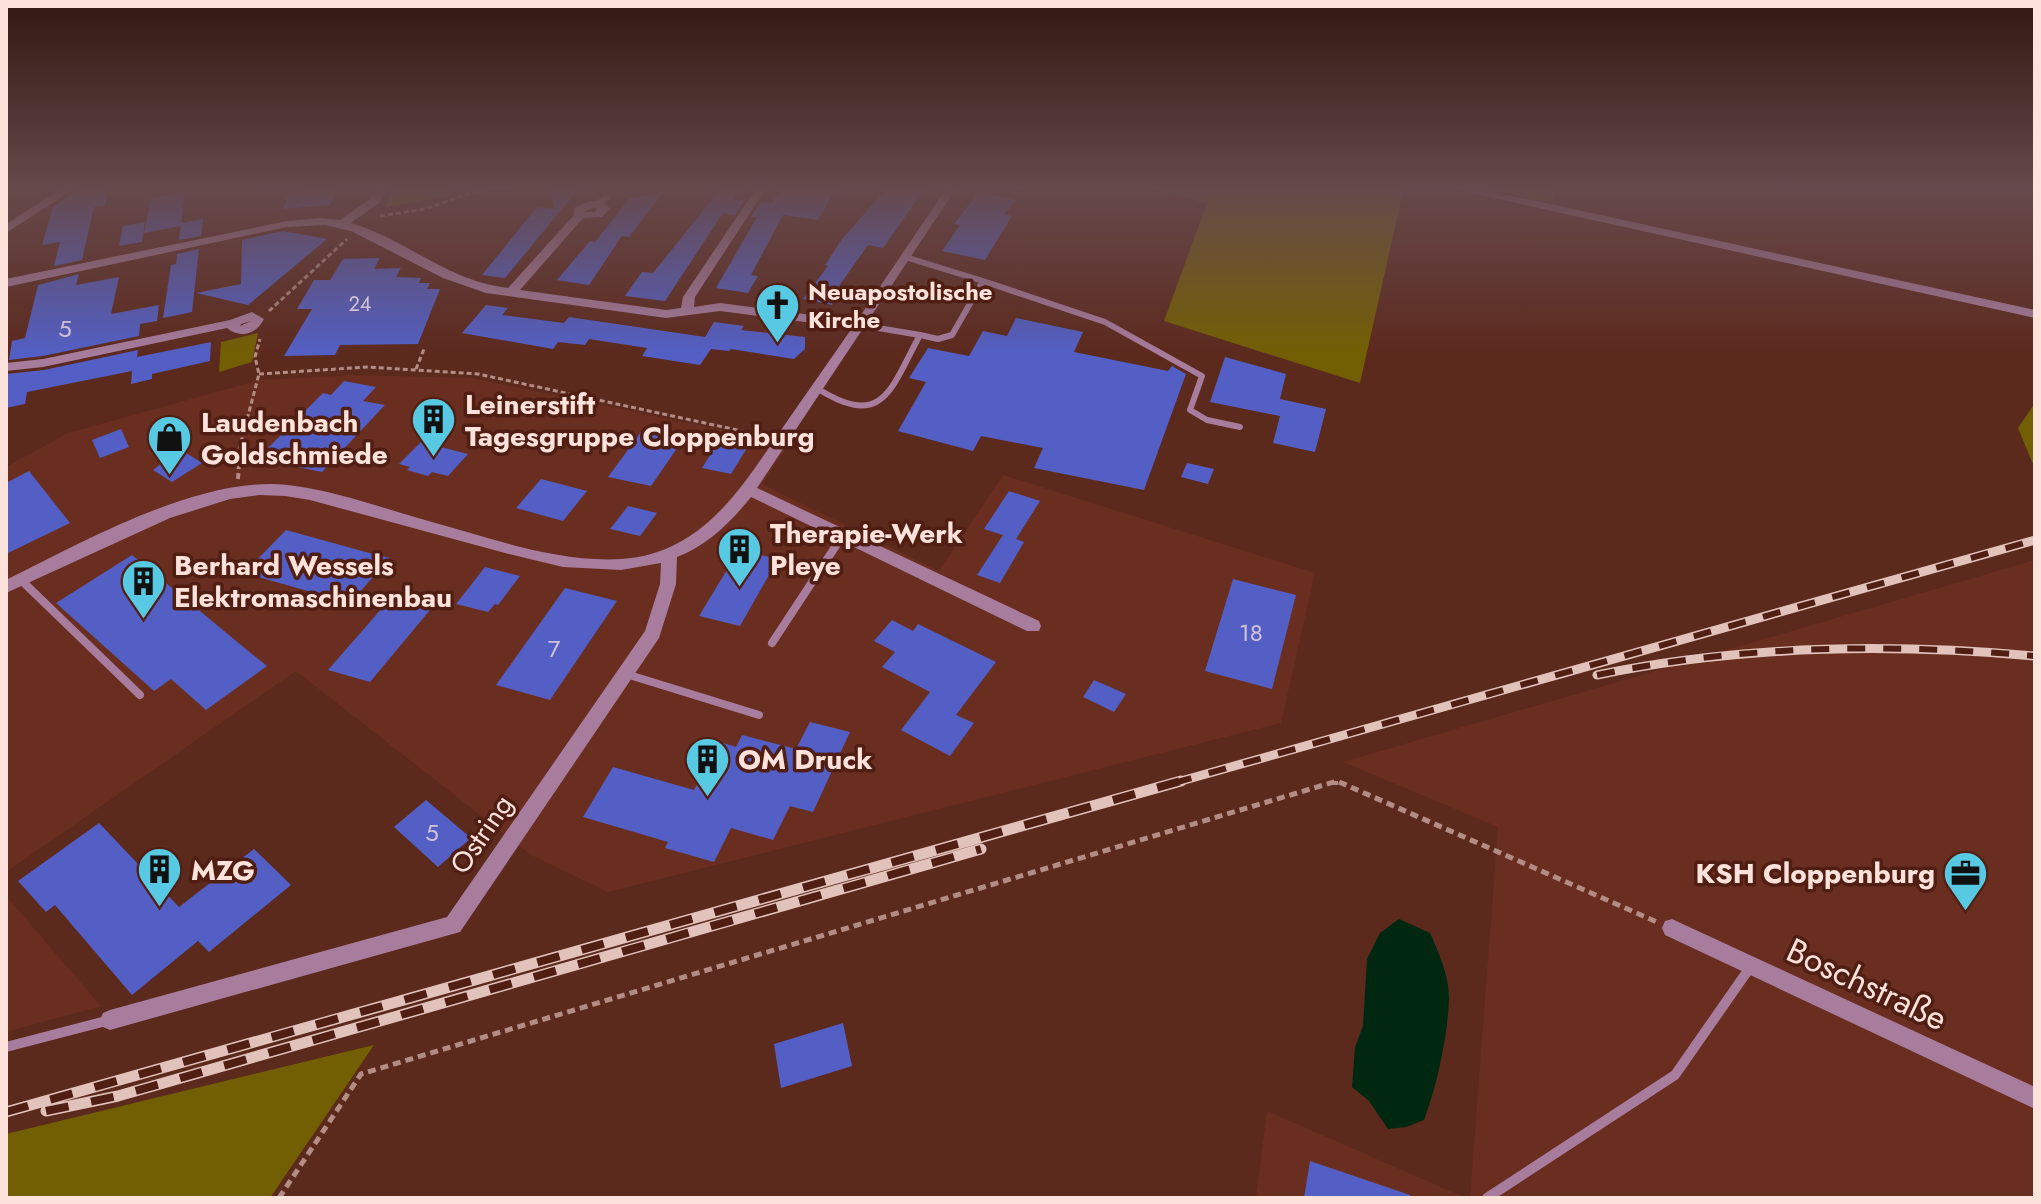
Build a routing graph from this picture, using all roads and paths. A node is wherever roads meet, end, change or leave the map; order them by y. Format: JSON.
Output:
{"nodes":[{"id":1,"x":196,"y":243,"type":"edge"},
{"id":2,"x":342,"y":243,"type":"edge"},
{"id":3,"x":383,"y":243,"type":"edge"},
{"id":4,"x":555,"y":243,"type":"edge"},
{"id":5,"x":725,"y":243,"type":"edge"},
{"id":6,"x":914,"y":243,"type":"edge"},
{"id":7,"x":1713,"y":243,"type":"edge"},
{"id":8,"x":905,"y":257,"type":"junction"},
{"id":9,"x":983,"y":281,"type":"junction"},
{"id":10,"x":6,"y":283,"type":"edge"},
{"id":11,"x":510,"y":293,"type":"junction"},
{"id":12,"x":687,"y":310,"type":"junction"},
{"id":13,"x":2035,"y":314,"type":"edge"},
{"id":14,"x":265,"y":318,"type":"dead end"},
{"id":15,"x":234,"y":323,"type":"dead end"},
{"id":16,"x":860,"y":325,"type":"junction"},
{"id":17,"x":262,"y":331,"type":"dead end"},
{"id":18,"x":920,"y":335,"type":"junction"},
{"id":19,"x":424,"y":349,"type":"dead end"},
{"id":20,"x":6,"y":367,"type":"edge"},
{"id":21,"x":416,"y":369,"type":"junction"},
{"id":22,"x":259,"y":374,"type":"junction"},
{"id":23,"x":818,"y":389,"type":"junction"},
{"id":24,"x":1240,"y":427,"type":"dead end"},
{"id":25,"x":782,"y":440,"type":"junction"},
{"id":26,"x":749,"y":490,"type":"junction"},
{"id":27,"x":235,"y":492,"type":"junction"},
{"id":28,"x":843,"y":535,"type":"junction"},
{"id":29,"x":669,"y":557,"type":"junction"},
{"id":30,"x":13,"y":584,"type":"edge"},
{"id":31,"x":1033,"y":626,"type":"dead end"},
{"id":32,"x":772,"y":643,"type":"dead end"},
{"id":33,"x":625,"y":674,"type":"junction"},
{"id":34,"x":140,"y":695,"type":"dead end"},
{"id":35,"x":759,"y":715,"type":"dead end"},
{"id":36,"x":1672,"y":928,"type":"joint"},
{"id":37,"x":1751,"y":965,"type":"junction"},
{"id":38,"x":110,"y":1020,"type":"joint"},
{"id":39,"x":6,"y":1047,"type":"edge"},
{"id":40,"x":2035,"y":1098,"type":"edge"},
{"id":41,"x":279,"y":1198,"type":"edge"},
{"id":42,"x":1487,"y":1198,"type":"edge"}],
"edges":[{"from":1,"to":10,"type":"street"},
{"from":2,"to":14,"type":"path"},
{"from":3,"to":11,"type":"street"},
{"from":4,"to":11,"type":"street"},
{"from":5,"to":12,"type":"street"},
{"from":6,"to":8,"type":"street"},
{"from":7,"to":13,"type":"street"},
{"from":8,"to":9,"type":"lane"},
{"from":8,"to":16,"type":"street"},
{"from":9,"to":18,"type":"lane"},
{"from":9,"to":24,"type":"lane"},
{"from":11,"to":12,"type":"street"},
{"from":12,"to":16,"type":"street"},
{"from":15,"to":20,"type":"street"},
{"from":16,"to":18,"type":"lane"},
{"from":16,"to":23,"type":"street"},
{"from":17,"to":22,"type":"path"},
{"from":18,"to":23,"type":"lane"},
{"from":19,"to":21,"type":"path"},
{"from":21,"to":22,"type":"path"},
{"from":21,"to":25,"type":"path"},
{"from":22,"to":27,"type":"path"},
{"from":23,"to":25,"type":"street"},
{"from":25,"to":26,"type":"street"},
{"from":26,"to":28,"type":"street"},
{"from":26,"to":29,"type":"street"},
{"from":27,"to":29,"type":"street"},
{"from":27,"to":30,"type":"street"},
{"from":28,"to":31,"type":"street"},
{"from":28,"to":32,"type":"lane"},
{"from":29,"to":33,"type":"street","name":"Ostring"},
{"from":30,"to":34,"type":"lane"},
{"from":33,"to":35,"type":"lane"},
{"from":33,"to":38,"type":"street","name":"Ostring"},
{"from":36,"to":37,"type":"street","name":"Boschstraße"},
{"from":36,"to":41,"type":"path"},
{"from":37,"to":40,"type":"street","name":"Boschstraße"},
{"from":37,"to":42,"type":"lane"},
{"from":38,"to":39,"type":"lane"}]}
